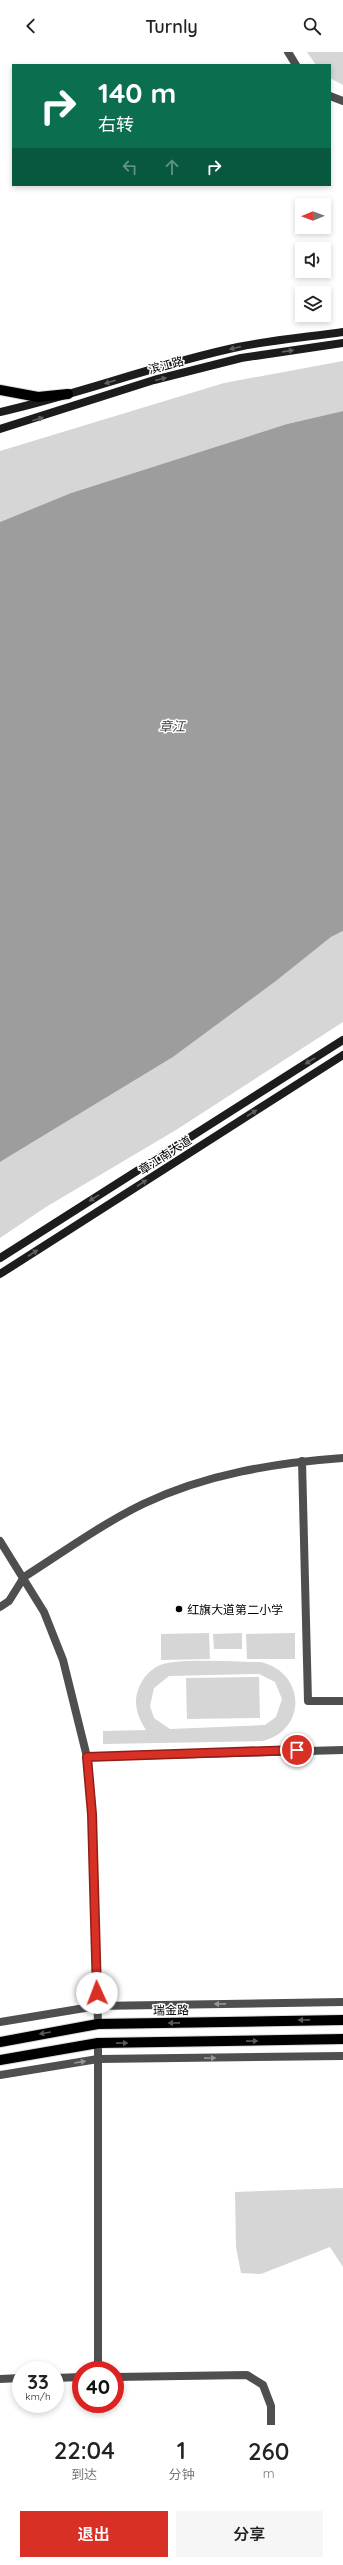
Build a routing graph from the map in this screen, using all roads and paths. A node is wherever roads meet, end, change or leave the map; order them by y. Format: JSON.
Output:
{"nodes":[{"id":1,"x":288,"y":52,"type":"edge"},
{"id":2,"x":295,"y":64,"type":"edge"},
{"id":3,"x":331,"y":96,"type":"edge"},
{"id":4,"x":343,"y":101,"type":"edge"},
{"id":5,"x":343,"y":332,"type":"edge"},
{"id":6,"x":343,"y":343,"type":"edge"},
{"id":7,"x":0,"y":390,"type":"edge"},
{"id":8,"x":68,"y":394,"type":"junction"},
{"id":9,"x":0,"y":412,"type":"edge"},
{"id":10,"x":0,"y":429,"type":"edge"},
{"id":11,"x":343,"y":1040,"type":"edge"},
{"id":12,"x":343,"y":1055,"type":"edge"},
{"id":13,"x":0,"y":1258,"type":"edge"},
{"id":14,"x":0,"y":1274,"type":"edge"},
{"id":15,"x":343,"y":1458,"type":"edge"},
{"id":16,"x":302,"y":1461,"type":"junction"},
{"id":17,"x":0,"y":1541,"type":"edge"},
{"id":18,"x":24,"y":1577,"type":"junction"},
{"id":19,"x":0,"y":1607,"type":"edge"},
{"id":20,"x":343,"y":1701,"type":"edge"},
{"id":21,"x":343,"y":1750,"type":"edge"},
{"id":22,"x":87,"y":1757,"type":"junction"},
{"id":23,"x":343,"y":2002,"type":"edge"},
{"id":24,"x":97,"y":2006,"type":"junction"},
{"id":25,"x":343,"y":2020,"type":"edge"},
{"id":26,"x":0,"y":2022,"type":"edge"},
{"id":27,"x":98,"y":2024,"type":"junction"},
{"id":28,"x":343,"y":2039,"type":"edge"},
{"id":29,"x":0,"y":2042,"type":"edge"},
{"id":30,"x":98,"y":2043,"type":"junction"},
{"id":31,"x":343,"y":2056,"type":"edge"},
{"id":32,"x":98,"y":2059,"type":"junction"},
{"id":33,"x":0,"y":2060,"type":"edge"},
{"id":34,"x":0,"y":2075,"type":"edge"},
{"id":35,"x":98,"y":2361,"type":"edge"},
{"id":36,"x":124,"y":2377,"type":"edge"},
{"id":37,"x":12,"y":2378,"type":"edge"},
{"id":38,"x":0,"y":2379,"type":"edge"},
{"id":39,"x":271,"y":2425,"type":"edge"}],
"edges":[{"from":1,"to":2,"type":"street"},
{"from":3,"to":4,"type":"street"},
{"from":5,"to":8,"type":"main road","name":"滨江路","one_way":true},
{"from":10,"to":6,"type":"main road","name":"滨江路","one_way":true},
{"from":7,"to":8,"type":"main road"},
{"from":8,"to":9,"type":"main road","name":"滨江路"},
{"from":11,"to":13,"type":"main road","name":"章江南大道","one_way":true},
{"from":14,"to":12,"type":"main road","name":"章江南大道","one_way":true},
{"from":15,"to":16,"type":"street"},
{"from":16,"to":18,"type":"street"},
{"from":16,"to":20,"type":"street"},
{"from":17,"to":18,"type":"street"},
{"from":18,"to":19,"type":"street"},
{"from":18,"to":22,"type":"street"},
{"from":21,"to":22,"type":"street"},
{"from":22,"to":24,"type":"street"},
{"from":23,"to":24,"type":"street","one_way":true},
{"from":24,"to":26,"type":"street"},
{"from":24,"to":27,"type":"street"},
{"from":25,"to":27,"type":"main road","name":"瑞金路","one_way":true},
{"from":27,"to":29,"type":"main road","name":"瑞金路","one_way":true},
{"from":30,"to":28,"type":"main road","one_way":true},
{"from":30,"to":32,"type":"street"},
{"from":30,"to":33,"type":"main road"},
{"from":32,"to":31,"type":"street","one_way":true},
{"from":34,"to":32,"type":"street","one_way":true},
{"from":32,"to":35,"type":"street"},
{"from":36,"to":39,"type":"street"},
{"from":37,"to":38,"type":"street"}]}
